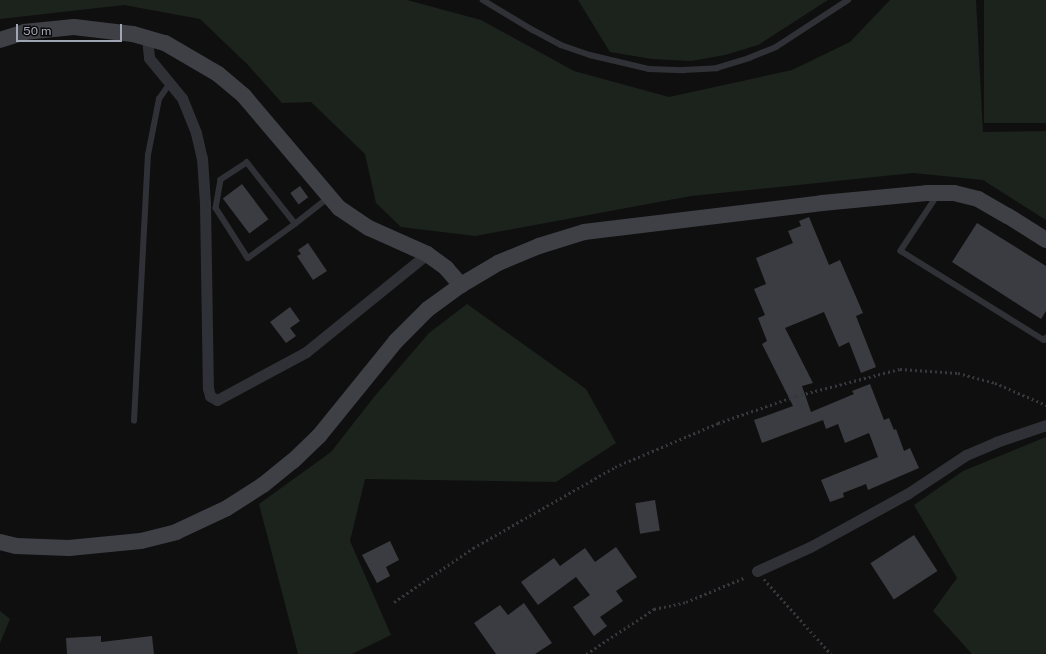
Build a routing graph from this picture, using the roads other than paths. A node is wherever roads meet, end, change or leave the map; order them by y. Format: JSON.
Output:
{"nodes":[{"id":1,"x":483,"y":0,"type":"edge"},
{"id":2,"x":848,"y":0,"type":"edge"},
{"id":3,"x":147,"y":38,"type":"junction"},
{"id":4,"x":0,"y":40,"type":"edge"},
{"id":5,"x":170,"y":83,"type":"junction"},
{"id":6,"x":940,"y":193,"type":"junction"},
{"id":7,"x":330,"y":197,"type":"junction"},
{"id":8,"x":295,"y":224,"type":"junction"},
{"id":9,"x":1046,"y":240,"type":"edge"},
{"id":10,"x":427,"y":254,"type":"junction"},
{"id":11,"x":461,"y":285,"type":"junction"},
{"id":12,"x":1046,"y":338,"type":"edge"},
{"id":13,"x":134,"y":421,"type":"dead end"},
{"id":14,"x":1046,"y":425,"type":"edge"},
{"id":15,"x":0,"y":542,"type":"edge"},
{"id":16,"x":757,"y":572,"type":"road end"}],
"edges":[{"from":1,"to":2,"type":"lane"},
{"from":3,"to":4,"type":"street"},
{"from":3,"to":5,"type":"street"},
{"from":3,"to":7,"type":"street"},
{"from":5,"to":10,"type":"street"},
{"from":5,"to":13,"type":"lane"},
{"from":6,"to":9,"type":"street"},
{"from":6,"to":11,"type":"street"},
{"from":6,"to":12,"type":"lane"},
{"from":7,"to":8,"type":"lane"},
{"from":7,"to":10,"type":"street"},
{"from":8,"to":8,"type":"lane"},
{"from":10,"to":11,"type":"street"},
{"from":11,"to":15,"type":"street"},
{"from":14,"to":16,"type":"street"}]}
